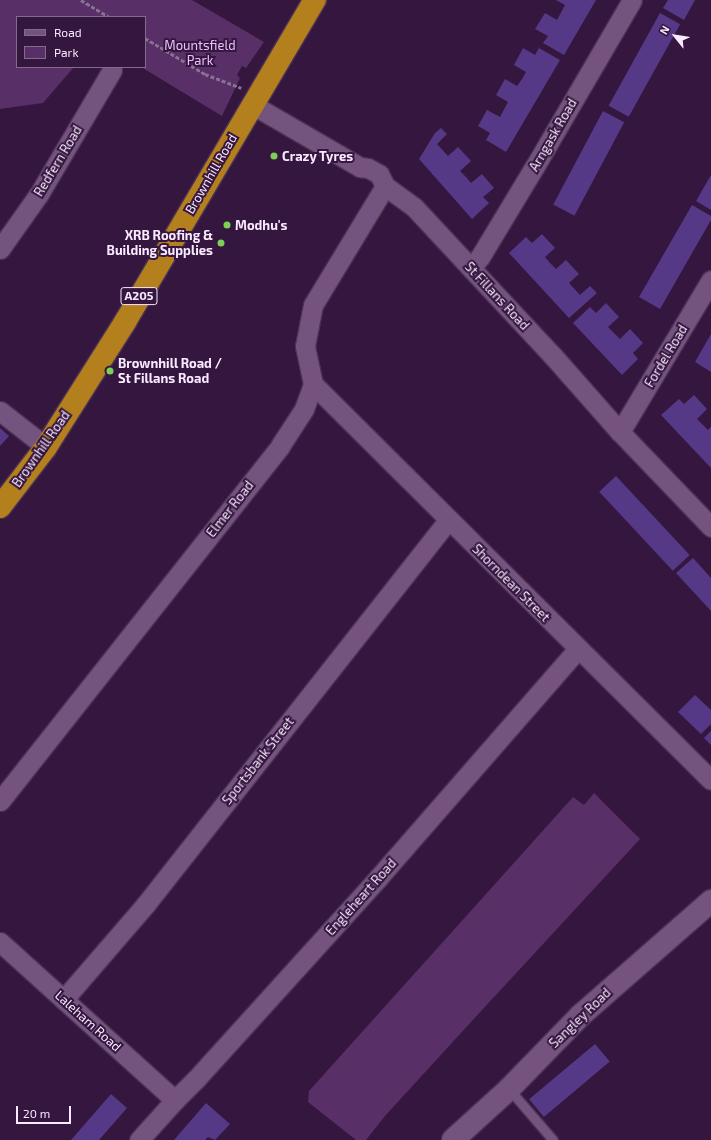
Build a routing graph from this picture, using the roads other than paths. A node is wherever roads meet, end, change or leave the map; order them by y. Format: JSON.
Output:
{"nodes":[{"id":1,"x":315,"y":0,"type":"edge"},
{"id":2,"x":632,"y":0,"type":"edge"},
{"id":3,"x":112,"y":70,"type":"dead end"},
{"id":4,"x":247,"y":97,"type":"junction"},
{"id":5,"x":385,"y":186,"type":"junction"},
{"id":6,"x":0,"y":249,"type":"edge"},
{"id":7,"x":471,"y":268,"type":"junction"},
{"id":8,"x":711,"y":280,"type":"edge"},
{"id":9,"x":313,"y":384,"type":"junction"},
{"id":10,"x":0,"y":411,"type":"edge"},
{"id":11,"x":620,"y":432,"type":"junction"},
{"id":12,"x":46,"y":447,"type":"junction"},
{"id":13,"x":0,"y":507,"type":"edge"},
{"id":14,"x":448,"y":520,"type":"junction"},
{"id":15,"x":711,"y":527,"type":"edge"},
{"id":16,"x":578,"y":649,"type":"junction"},
{"id":17,"x":711,"y":780,"type":"edge"},
{"id":18,"x":0,"y":801,"type":"edge"},
{"id":19,"x":711,"y":901,"type":"edge"},
{"id":20,"x":0,"y":942,"type":"edge"},
{"id":21,"x":64,"y":999,"type":"junction"},
{"id":22,"x":509,"y":1088,"type":"junction"},
{"id":23,"x":174,"y":1100,"type":"junction"},
{"id":24,"x":139,"y":1140,"type":"edge"},
{"id":25,"x":453,"y":1140,"type":"edge"},
{"id":26,"x":553,"y":1140,"type":"edge"}],
"edges":[{"from":1,"to":4,"type":"highway","name":"Brownhill Road","number":"A205"},
{"from":2,"to":7,"type":"street","name":"Arngask Road"},
{"from":3,"to":6,"type":"street","name":"Redfern Road"},
{"from":4,"to":5,"type":"street","name":"St Fillans Road"},
{"from":4,"to":12,"type":"highway","name":"Brownhill Road","number":"A205"},
{"from":5,"to":7,"type":"street","name":"St Fillans Road"},
{"from":5,"to":9,"type":"street"},
{"from":7,"to":11,"type":"street","name":"St Fillans Road"},
{"from":8,"to":11,"type":"street","name":"Fordel Road"},
{"from":9,"to":14,"type":"street","name":"Shorndean Street"},
{"from":9,"to":18,"type":"street","name":"Elmer Road"},
{"from":10,"to":12,"type":"street"},
{"from":11,"to":15,"type":"street","name":"St Fillans Road"},
{"from":12,"to":13,"type":"highway","name":"Brownhill Road","number":"A205"},
{"from":14,"to":16,"type":"street","name":"Shorndean Street"},
{"from":14,"to":21,"type":"street","name":"Sportsbank Street"},
{"from":16,"to":17,"type":"street","name":"Shorndean Street"},
{"from":16,"to":23,"type":"street","name":"Engleheart Road"},
{"from":19,"to":22,"type":"street","name":"Sangley Road"},
{"from":20,"to":21,"type":"street","name":"Laleham Road"},
{"from":21,"to":23,"type":"street","name":"Laleham Road"},
{"from":22,"to":25,"type":"street","name":"Sangley Road"},
{"from":22,"to":26,"type":"lane"},
{"from":23,"to":24,"type":"street","name":"Engleheart Road"}]}
